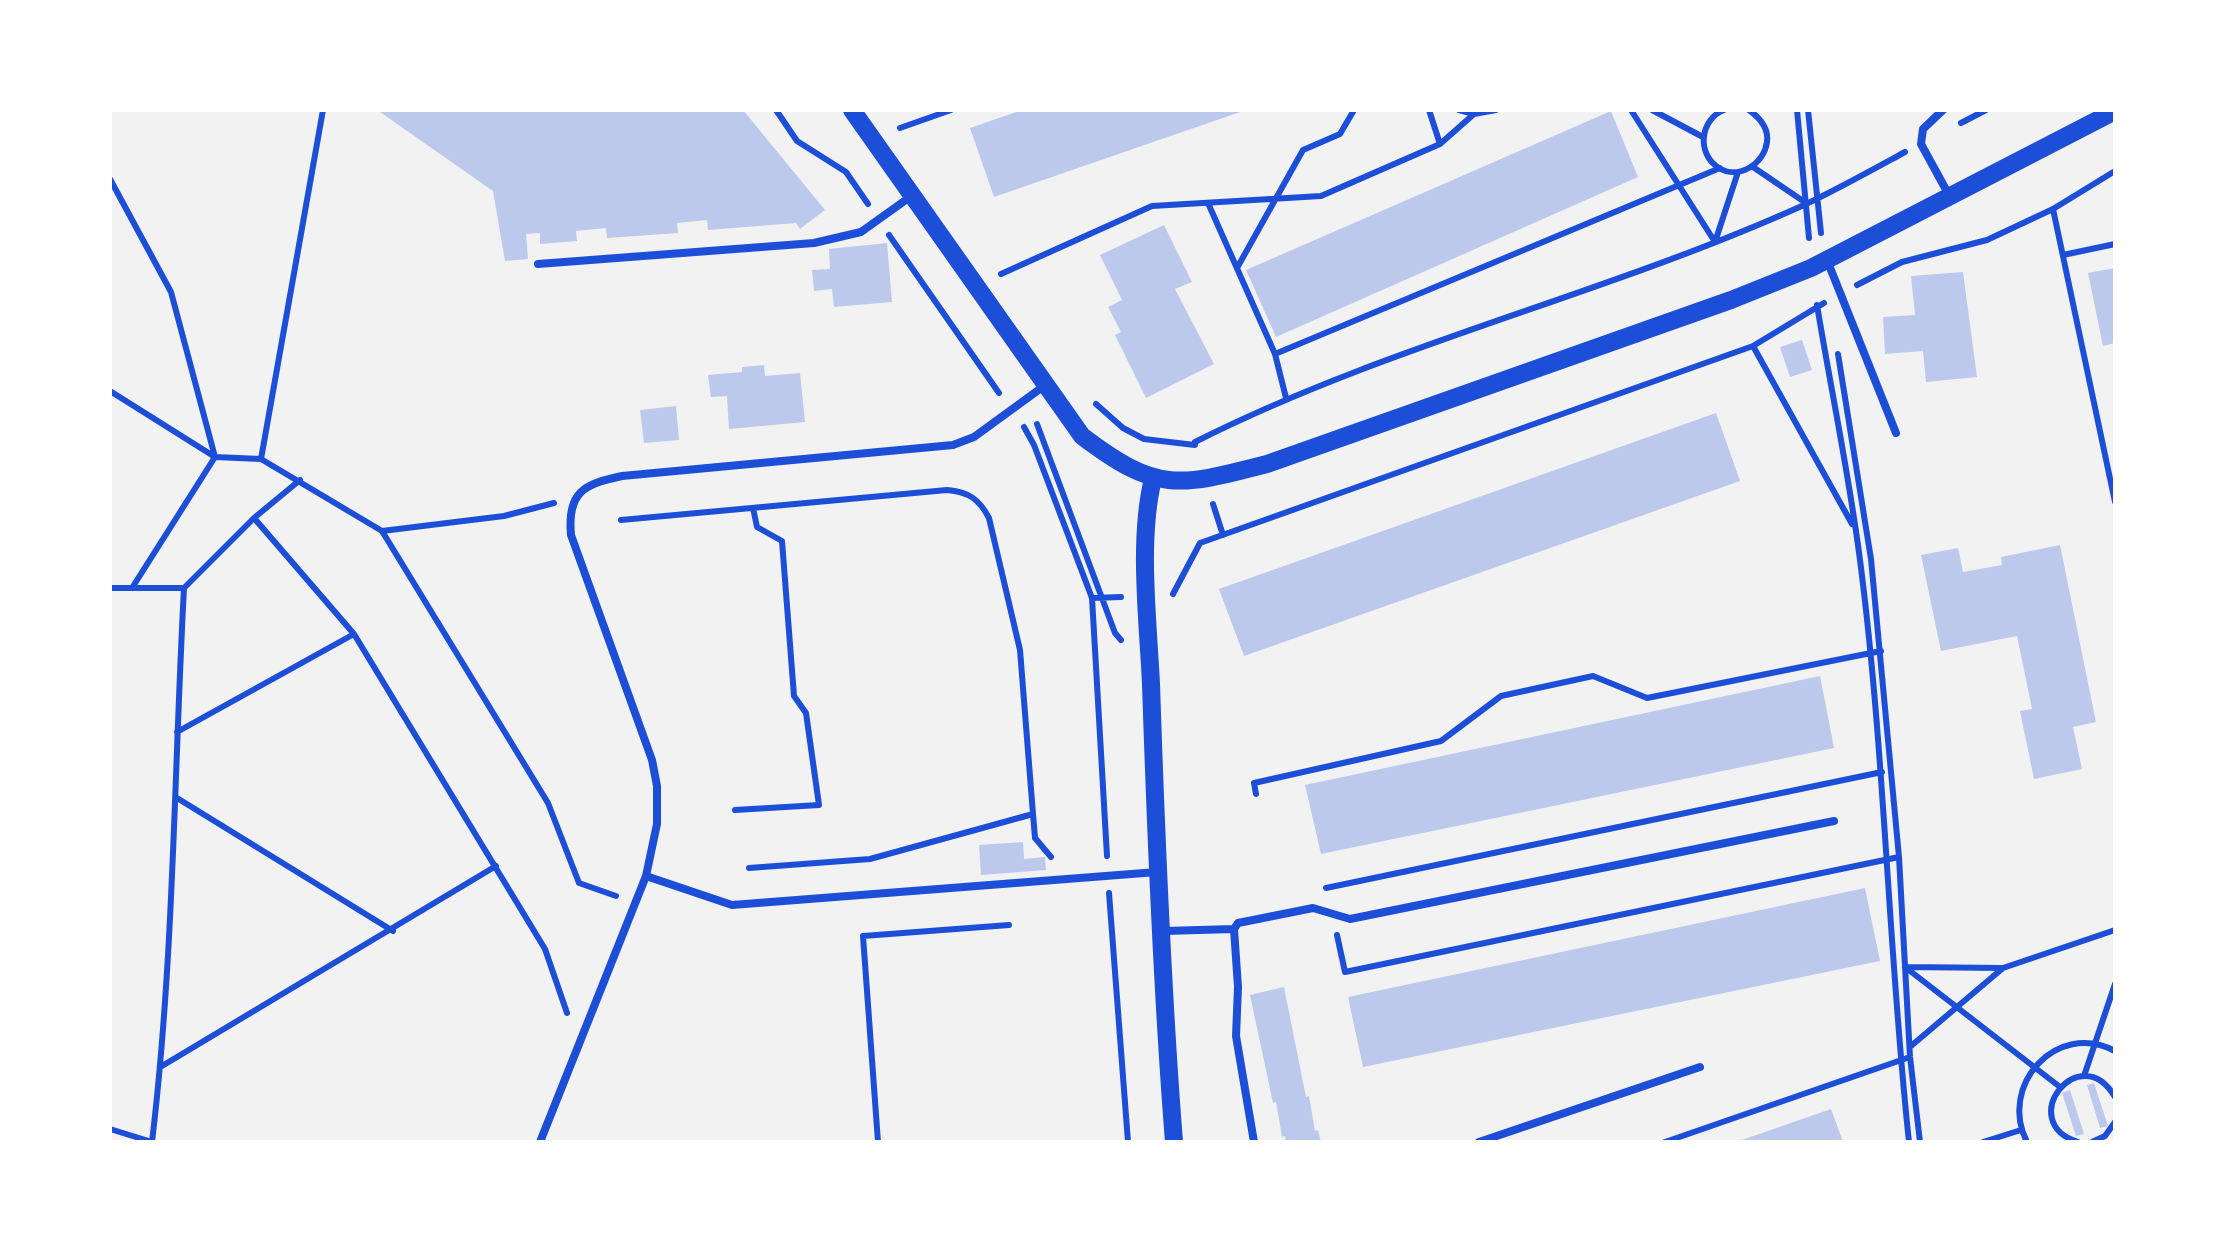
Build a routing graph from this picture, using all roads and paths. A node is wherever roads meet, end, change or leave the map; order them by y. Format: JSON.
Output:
{"nodes":[{"id":1,"x":324,"y":110,"type":"edge"},
{"id":2,"x":776,"y":110,"type":"edge"},
{"id":3,"x":852,"y":110,"type":"edge"},
{"id":4,"x":952,"y":110,"type":"edge"},
{"id":5,"x":1354,"y":110,"type":"edge"},
{"id":6,"x":1429,"y":110,"type":"edge"},
{"id":7,"x":1459,"y":110,"type":"edge"},
{"id":8,"x":1496,"y":110,"type":"edge"},
{"id":9,"x":1631,"y":110,"type":"edge"},
{"id":10,"x":1652,"y":110,"type":"edge"},
{"id":11,"x":1750,"y":110,"type":"edge"},
{"id":12,"x":1796,"y":110,"type":"edge"},
{"id":13,"x":1808,"y":110,"type":"edge"},
{"id":14,"x":1943,"y":110,"type":"edge"},
{"id":15,"x":1986,"y":110,"type":"edge"},
{"id":16,"x":1720,"y":111,"type":"edge"},
{"id":17,"x":2115,"y":111,"type":"edge"},
{"id":18,"x":1474,"y":114,"type":"junction"},
{"id":19,"x":900,"y":128,"type":"dead end"},
{"id":20,"x":1703,"y":136,"type":"junction"},
{"id":21,"x":1440,"y":144,"type":"junction"},
{"id":22,"x":1921,"y":144,"type":"junction"},
{"id":23,"x":1753,"y":167,"type":"junction"},
{"id":24,"x":1720,"y":168,"type":"junction"},
{"id":25,"x":2115,"y":171,"type":"edge"},
{"id":26,"x":1738,"y":172,"type":"junction"},
{"id":27,"x":110,"y":179,"type":"edge"},
{"id":28,"x":1680,"y":186,"type":"junction"},
{"id":29,"x":912,"y":196,"type":"junction"},
{"id":30,"x":1950,"y":196,"type":"junction"},
{"id":31,"x":1818,"y":198,"type":"junction"},
{"id":32,"x":1276,"y":199,"type":"junction"},
{"id":33,"x":1208,"y":203,"type":"junction"},
{"id":34,"x":1807,"y":204,"type":"junction"},
{"id":35,"x":2053,"y":208,"type":"junction"},
{"id":36,"x":878,"y":219,"type":"junction"},
{"id":37,"x":1715,"y":242,"type":"junction"},
{"id":38,"x":2115,"y":244,"type":"edge"},
{"id":39,"x":2063,"y":256,"type":"junction"},
{"id":40,"x":538,"y":264,"type":"dead end"},
{"id":41,"x":1820,"y":264,"type":"junction"},
{"id":42,"x":1237,"y":268,"type":"junction"},
{"id":43,"x":1009,"y":287,"type":"dead end"},
{"id":44,"x":1841,"y":294,"type":"junction"},
{"id":45,"x":1817,"y":307,"type":"junction"},
{"id":46,"x":1832,"y":318,"type":"dead end"},
{"id":47,"x":1836,"y":337,"type":"dead end"},
{"id":48,"x":1753,"y":346,"type":"junction"},
{"id":49,"x":1275,"y":354,"type":"junction"},
{"id":50,"x":1044,"y":386,"type":"junction"},
{"id":51,"x":110,"y":391,"type":"edge"},
{"id":52,"x":1086,"y":394,"type":"dead end"},
{"id":53,"x":1286,"y":398,"type":"junction"},
{"id":54,"x":1023,"y":403,"type":"junction"},
{"id":55,"x":1012,"y":412,"type":"junction"},
{"id":56,"x":1896,"y":433,"type":"dead end"},
{"id":57,"x":1194,"y":442,"type":"junction"},
{"id":58,"x":215,"y":457,"type":"junction"},
{"id":59,"x":262,"y":459,"type":"junction"},
{"id":60,"x":1152,"y":479,"type":"junction"},
{"id":61,"x":300,"y":480,"type":"junction"},
{"id":62,"x":1206,"y":480,"type":"junction"},
{"id":63,"x":575,"y":498,"type":"junction"},
{"id":64,"x":2115,"y":502,"type":"edge"},
{"id":65,"x":754,"y":508,"type":"junction"},
{"id":66,"x":254,"y":518,"type":"junction"},
{"id":67,"x":622,"y":520,"type":"dead end"},
{"id":68,"x":382,"y":531,"type":"junction"},
{"id":69,"x":1856,"y":532,"type":"junction"},
{"id":70,"x":1223,"y":535,"type":"junction"},
{"id":71,"x":1871,"y":559,"type":"junction"},
{"id":72,"x":110,"y":588,"type":"edge"},
{"id":73,"x":132,"y":588,"type":"junction"},
{"id":74,"x":184,"y":588,"type":"junction"},
{"id":75,"x":1172,"y":595,"type":"dead end"},
{"id":76,"x":1103,"y":597,"type":"junction"},
{"id":77,"x":1126,"y":597,"type":"dead end"},
{"id":78,"x":354,"y":634,"type":"junction"},
{"id":79,"x":1150,"y":652,"type":"junction"},
{"id":80,"x":1880,"y":652,"type":"junction"},
{"id":81,"x":1870,"y":654,"type":"junction"},
{"id":82,"x":176,"y":733,"type":"junction"},
{"id":83,"x":1892,"y":770,"type":"junction"},
{"id":84,"x":1880,"y":772,"type":"junction"},
{"id":85,"x":1256,"y":794,"type":"dead end"},
{"id":86,"x":176,"y":798,"type":"junction"},
{"id":87,"x":735,"y":810,"type":"dead end"},
{"id":88,"x":1033,"y":814,"type":"junction"},
{"id":89,"x":1834,"y":821,"type":"dead end"},
{"id":90,"x":1899,"y":857,"type":"junction"},
{"id":91,"x":1888,"y":859,"type":"junction"},
{"id":92,"x":496,"y":866,"type":"junction"},
{"id":93,"x":749,"y":868,"type":"dead end"},
{"id":94,"x":1157,"y":872,"type":"junction"},
{"id":95,"x":646,"y":876,"type":"junction"},
{"id":96,"x":1055,"y":879,"type":"junction"},
{"id":97,"x":1324,"y":888,"type":"dead end"},
{"id":98,"x":636,"y":903,"type":"junction"},
{"id":99,"x":1333,"y":914,"type":"junction"},
{"id":100,"x":1009,"y":925,"type":"dead end"},
{"id":101,"x":1234,"y":929,"type":"junction"},
{"id":102,"x":392,"y":930,"type":"junction"},
{"id":103,"x":2115,"y":930,"type":"edge"},
{"id":104,"x":1160,"y":931,"type":"junction"},
{"id":105,"x":1905,"y":967,"type":"junction"},
{"id":106,"x":2002,"y":968,"type":"junction"},
{"id":107,"x":2115,"y":984,"type":"edge"},
{"id":108,"x":1956,"y":1007,"type":"junction"},
{"id":109,"x":2095,"y":1044,"type":"junction"},
{"id":110,"x":580,"y":1047,"type":"junction"},
{"id":111,"x":1910,"y":1047,"type":"junction"},
{"id":112,"x":2115,"y":1051,"type":"edge"},
{"id":113,"x":1910,"y":1057,"type":"junction"},
{"id":114,"x":1900,"y":1061,"type":"junction"},
{"id":115,"x":161,"y":1066,"type":"junction"},
{"id":116,"x":1700,"y":1067,"type":"dead end"},
{"id":117,"x":2034,"y":1067,"type":"junction"},
{"id":118,"x":2084,"y":1076,"type":"junction"},
{"id":119,"x":2060,"y":1087,"type":"junction"},
{"id":120,"x":2115,"y":1097,"type":"edge"},
{"id":121,"x":2115,"y":1122,"type":"edge"},
{"id":122,"x":110,"y":1129,"type":"edge"},
{"id":123,"x":2021,"y":1130,"type":"junction"},
{"id":124,"x":2108,"y":1139,"type":"edge"},
{"id":125,"x":2073,"y":1141,"type":"edge"},
{"id":126,"x":152,"y":1142,"type":"edge"},
{"id":127,"x":540,"y":1142,"type":"edge"},
{"id":128,"x":878,"y":1142,"type":"edge"},
{"id":129,"x":1174,"y":1142,"type":"edge"},
{"id":130,"x":1254,"y":1142,"type":"edge"},
{"id":131,"x":1479,"y":1142,"type":"edge"},
{"id":132,"x":1665,"y":1142,"type":"edge"},
{"id":133,"x":1909,"y":1142,"type":"edge"},
{"id":134,"x":1920,"y":1142,"type":"edge"},
{"id":135,"x":1983,"y":1142,"type":"edge"},
{"id":136,"x":2027,"y":1142,"type":"edge"},
{"id":137,"x":2092,"y":1142,"type":"edge"}],
"edges":[{"from":1,"to":59,"type":"path"},
{"from":2,"to":36,"type":"path"},
{"from":3,"to":29,"type":"street"},
{"from":4,"to":19,"type":"path"},
{"from":5,"to":32,"type":"path"},
{"from":6,"to":21,"type":"path"},
{"from":7,"to":18,"type":"path"},
{"from":8,"to":18,"type":"path"},
{"from":9,"to":28,"type":"path"},
{"from":10,"to":20,"type":"path"},
{"from":11,"to":23,"type":"path"},
{"from":12,"to":34,"type":"path"},
{"from":13,"to":31,"type":"path"},
{"from":14,"to":22,"type":"lane"},
{"from":15,"to":22,"type":"path"},
{"from":16,"to":20,"type":"path"},
{"from":17,"to":30,"type":"street"},
{"from":18,"to":21,"type":"path"},
{"from":20,"to":24,"type":"path"},
{"from":21,"to":32,"type":"path"},
{"from":22,"to":30,"type":"lane"},
{"from":22,"to":31,"type":"path"},
{"from":23,"to":26,"type":"path"},
{"from":23,"to":34,"type":"path"},
{"from":24,"to":26,"type":"path"},
{"from":24,"to":28,"type":"path"},
{"from":25,"to":35,"type":"path"},
{"from":26,"to":37,"type":"path"},
{"from":27,"to":58,"type":"path"},
{"from":28,"to":37,"type":"path"},
{"from":28,"to":49,"type":"path"},
{"from":29,"to":36,"type":"lane"},
{"from":29,"to":50,"type":"street"},
{"from":30,"to":41,"type":"street"},
{"from":31,"to":34,"type":"path"},
{"from":31,"to":41,"type":"path"},
{"from":32,"to":33,"type":"path"},
{"from":32,"to":42,"type":"path"},
{"from":33,"to":42,"type":"path"},
{"from":33,"to":43,"type":"path"},
{"from":34,"to":37,"type":"path"},
{"from":34,"to":41,"type":"path"},
{"from":35,"to":39,"type":"path"},
{"from":35,"to":44,"type":"path"},
{"from":36,"to":40,"type":"lane"},
{"from":36,"to":55,"type":"path"},
{"from":37,"to":53,"type":"path"},
{"from":38,"to":39,"type":"path"},
{"from":39,"to":64,"type":"path"},
{"from":41,"to":44,"type":"lane"},
{"from":41,"to":45,"type":"path"},
{"from":41,"to":62,"type":"street"},
{"from":42,"to":49,"type":"path"},
{"from":44,"to":56,"type":"lane"},
{"from":45,"to":46,"type":"path"},
{"from":45,"to":48,"type":"path"},
{"from":45,"to":69,"type":"path"},
{"from":47,"to":71,"type":"path"},
{"from":48,"to":69,"type":"path"},
{"from":48,"to":70,"type":"path"},
{"from":49,"to":53,"type":"path"},
{"from":50,"to":54,"type":"lane"},
{"from":50,"to":60,"type":"street"},
{"from":51,"to":58,"type":"path"},
{"from":52,"to":57,"type":"path"},
{"from":53,"to":57,"type":"path"},
{"from":54,"to":55,"type":"lane"},
{"from":54,"to":76,"type":"path"},
{"from":55,"to":63,"type":"lane"},
{"from":55,"to":76,"type":"path"},
{"from":57,"to":62,"type":"path"},
{"from":58,"to":59,"type":"path"},
{"from":58,"to":73,"type":"path"},
{"from":59,"to":61,"type":"path"},
{"from":60,"to":62,"type":"street"},
{"from":60,"to":79,"type":"street"},
{"from":61,"to":66,"type":"path"},
{"from":61,"to":68,"type":"path"},
{"from":62,"to":70,"type":"path"},
{"from":63,"to":68,"type":"path"},
{"from":63,"to":95,"type":"lane"},
{"from":65,"to":67,"type":"path"},
{"from":65,"to":87,"type":"path"},
{"from":65,"to":88,"type":"path"},
{"from":66,"to":74,"type":"path"},
{"from":66,"to":78,"type":"path"},
{"from":68,"to":98,"type":"path"},
{"from":69,"to":71,"type":"path"},
{"from":69,"to":81,"type":"path"},
{"from":70,"to":75,"type":"path"},
{"from":71,"to":80,"type":"path"},
{"from":72,"to":73,"type":"path"},
{"from":73,"to":74,"type":"path"},
{"from":74,"to":82,"type":"path"},
{"from":76,"to":77,"type":"path"},
{"from":76,"to":79,"type":"path"},
{"from":78,"to":82,"type":"path"},
{"from":78,"to":92,"type":"path"},
{"from":79,"to":94,"type":"street"},
{"from":80,"to":81,"type":"path"},
{"from":80,"to":83,"type":"path"},
{"from":81,"to":84,"type":"path"},
{"from":81,"to":85,"type":"path"},
{"from":82,"to":86,"type":"path"},
{"from":83,"to":84,"type":"path"},
{"from":83,"to":90,"type":"path"},
{"from":84,"to":91,"type":"path"},
{"from":84,"to":97,"type":"path"},
{"from":86,"to":102,"type":"path"},
{"from":86,"to":115,"type":"path"},
{"from":88,"to":93,"type":"path"},
{"from":88,"to":96,"type":"path"},
{"from":89,"to":99,"type":"lane"},
{"from":90,"to":91,"type":"path"},
{"from":90,"to":105,"type":"path"},
{"from":91,"to":99,"type":"path"},
{"from":91,"to":114,"type":"path"},
{"from":92,"to":102,"type":"path"},
{"from":92,"to":110,"type":"path"},
{"from":94,"to":96,"type":"lane"},
{"from":94,"to":104,"type":"street"},
{"from":95,"to":96,"type":"lane"},
{"from":95,"to":98,"type":"lane"},
{"from":98,"to":110,"type":"lane"},
{"from":99,"to":101,"type":"lane"},
{"from":100,"to":128,"type":"path"},
{"from":101,"to":104,"type":"lane"},
{"from":101,"to":130,"type":"lane"},
{"from":102,"to":115,"type":"path"},
{"from":103,"to":106,"type":"path"},
{"from":104,"to":129,"type":"street"},
{"from":105,"to":106,"type":"path"},
{"from":105,"to":108,"type":"path"},
{"from":105,"to":111,"type":"path"},
{"from":106,"to":108,"type":"path"},
{"from":107,"to":109,"type":"path"},
{"from":108,"to":111,"type":"path"},
{"from":108,"to":117,"type":"path"},
{"from":109,"to":112,"type":"path"},
{"from":109,"to":117,"type":"path"},
{"from":109,"to":118,"type":"path"},
{"from":110,"to":127,"type":"lane"},
{"from":111,"to":113,"type":"path"},
{"from":113,"to":114,"type":"path"},
{"from":113,"to":134,"type":"path"},
{"from":114,"to":132,"type":"path"},
{"from":114,"to":133,"type":"path"},
{"from":115,"to":126,"type":"path"},
{"from":116,"to":131,"type":"lane"},
{"from":117,"to":119,"type":"path"},
{"from":117,"to":123,"type":"path"},
{"from":118,"to":119,"type":"path"},
{"from":118,"to":120,"type":"path"},
{"from":119,"to":125,"type":"path"},
{"from":121,"to":124,"type":"path"},
{"from":122,"to":126,"type":"path"},
{"from":123,"to":135,"type":"path"},
{"from":123,"to":136,"type":"path"},
{"from":124,"to":137,"type":"path"}]}
